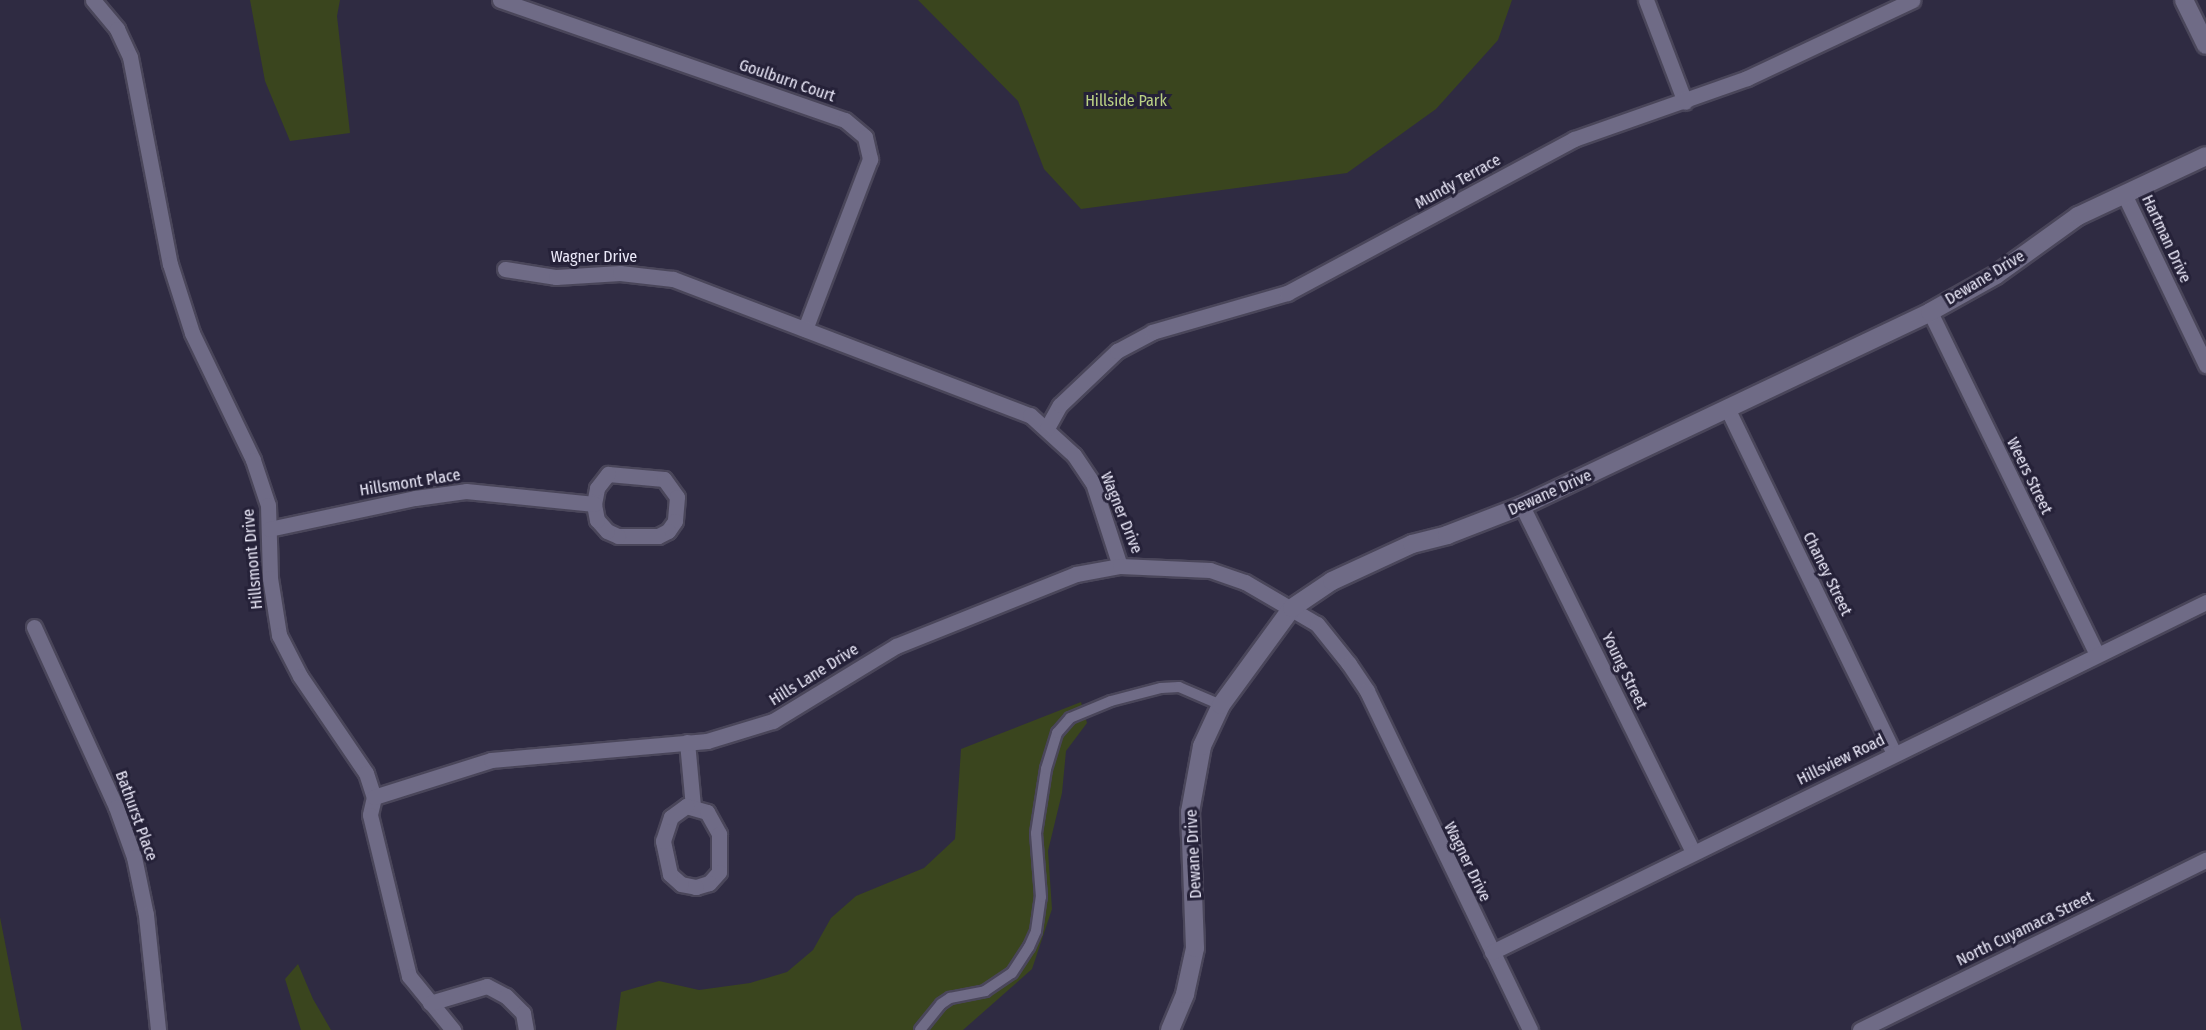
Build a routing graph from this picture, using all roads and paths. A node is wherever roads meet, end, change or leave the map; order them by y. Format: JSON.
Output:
{"nodes":[{"id":1,"x":93,"y":0,"type":"edge"},
{"id":2,"x":500,"y":0,"type":"edge"},
{"id":3,"x":1646,"y":0,"type":"edge"},
{"id":4,"x":1913,"y":0,"type":"edge"},
{"id":5,"x":2184,"y":0,"type":"edge"},
{"id":6,"x":2206,"y":45,"type":"edge"},
{"id":7,"x":1685,"y":102,"type":"junction"},
{"id":8,"x":2206,"y":156,"type":"edge"},
{"id":9,"x":2124,"y":194,"type":"junction"},
{"id":10,"x":505,"y":269,"type":"dead end"},
{"id":11,"x":1930,"y":312,"type":"junction"},
{"id":12,"x":805,"y":329,"type":"junction"},
{"id":13,"x":2206,"y":365,"type":"edge"},
{"id":14,"x":1728,"y":410,"type":"junction"},
{"id":15,"x":1047,"y":428,"type":"junction"},
{"id":16,"x":594,"y":504,"type":"junction"},
{"id":17,"x":1522,"y":506,"type":"junction"},
{"id":18,"x":269,"y":529,"type":"junction"},
{"id":19,"x":1120,"y":566,"type":"junction"},
{"id":20,"x":2206,"y":602,"type":"edge"},
{"id":21,"x":1292,"y":608,"type":"junction"},
{"id":22,"x":34,"y":627,"type":"dead end"},
{"id":23,"x":2097,"y":656,"type":"junction"},
{"id":24,"x":1221,"y":705,"type":"junction"},
{"id":25,"x":687,"y":742,"type":"junction"},
{"id":26,"x":1894,"y":754,"type":"junction"},
{"id":27,"x":374,"y":797,"type":"junction"},
{"id":28,"x":693,"y":807,"type":"junction"},
{"id":29,"x":1693,"y":852,"type":"junction"},
{"id":30,"x":2206,"y":860,"type":"edge"},
{"id":31,"x":1492,"y":952,"type":"junction"},
{"id":32,"x":430,"y":1003,"type":"junction"},
{"id":33,"x":158,"y":1030,"type":"edge"},
{"id":34,"x":453,"y":1030,"type":"edge"},
{"id":35,"x":526,"y":1030,"type":"edge"},
{"id":36,"x":920,"y":1030,"type":"edge"},
{"id":37,"x":1170,"y":1030,"type":"edge"},
{"id":38,"x":1530,"y":1030,"type":"edge"},
{"id":39,"x":1860,"y":1030,"type":"edge"}],
"edges":[{"from":1,"to":18,"type":"street","name":"Hillsmont Drive"},
{"from":2,"to":12,"type":"street","name":"Goulburn Court"},
{"from":3,"to":7,"type":"street"},
{"from":4,"to":7,"type":"street","name":"Mundy Terrace"},
{"from":5,"to":6,"type":"street"},
{"from":7,"to":15,"type":"street","name":"Mundy Terrace"},
{"from":8,"to":9,"type":"street","name":"Dewane Drive"},
{"from":9,"to":11,"type":"street","name":"Dewane Drive"},
{"from":9,"to":13,"type":"street","name":"Hartman Drive"},
{"from":10,"to":12,"type":"street","name":"Wagner Drive"},
{"from":11,"to":14,"type":"street","name":"Dewane Drive"},
{"from":11,"to":23,"type":"street","name":"Weers Street"},
{"from":12,"to":15,"type":"street","name":"Wagner Drive"},
{"from":14,"to":17,"type":"street","name":"Dewane Drive"},
{"from":14,"to":26,"type":"street","name":"Chaney Street"},
{"from":15,"to":19,"type":"street","name":"Wagner Drive"},
{"from":16,"to":16,"type":"street"},
{"from":16,"to":18,"type":"street","name":"Hillsmont Place"},
{"from":17,"to":21,"type":"street","name":"Dewane Drive"},
{"from":17,"to":29,"type":"street","name":"Young Street"},
{"from":18,"to":27,"type":"street","name":"Hillsmont Drive"},
{"from":19,"to":21,"type":"street","name":"Wagner Drive"},
{"from":19,"to":25,"type":"street","name":"Hills Lane Drive"},
{"from":20,"to":23,"type":"street","name":"Hillsview Road"},
{"from":21,"to":24,"type":"street","name":"Dewane Drive"},
{"from":21,"to":31,"type":"street","name":"Wagner Drive"},
{"from":22,"to":33,"type":"street","name":"Bathurst Place"},
{"from":23,"to":26,"type":"street","name":"Hillsview Road"},
{"from":24,"to":36,"type":"street"},
{"from":24,"to":37,"type":"street","name":"Dewane Drive"},
{"from":25,"to":27,"type":"street","name":"Hills Lane Drive"},
{"from":25,"to":28,"type":"street"},
{"from":26,"to":29,"type":"street","name":"Hillsview Road"},
{"from":27,"to":32,"type":"street","name":"Hillsmont Drive"},
{"from":28,"to":28,"type":"street"},
{"from":29,"to":31,"type":"street","name":"Hillsview Road"},
{"from":30,"to":39,"type":"street","name":"North Cuyamaca Street"},
{"from":31,"to":38,"type":"street","name":"Wagner Drive"},
{"from":32,"to":34,"type":"street","name":"Hillsmont Drive"},
{"from":32,"to":35,"type":"street"}]}
